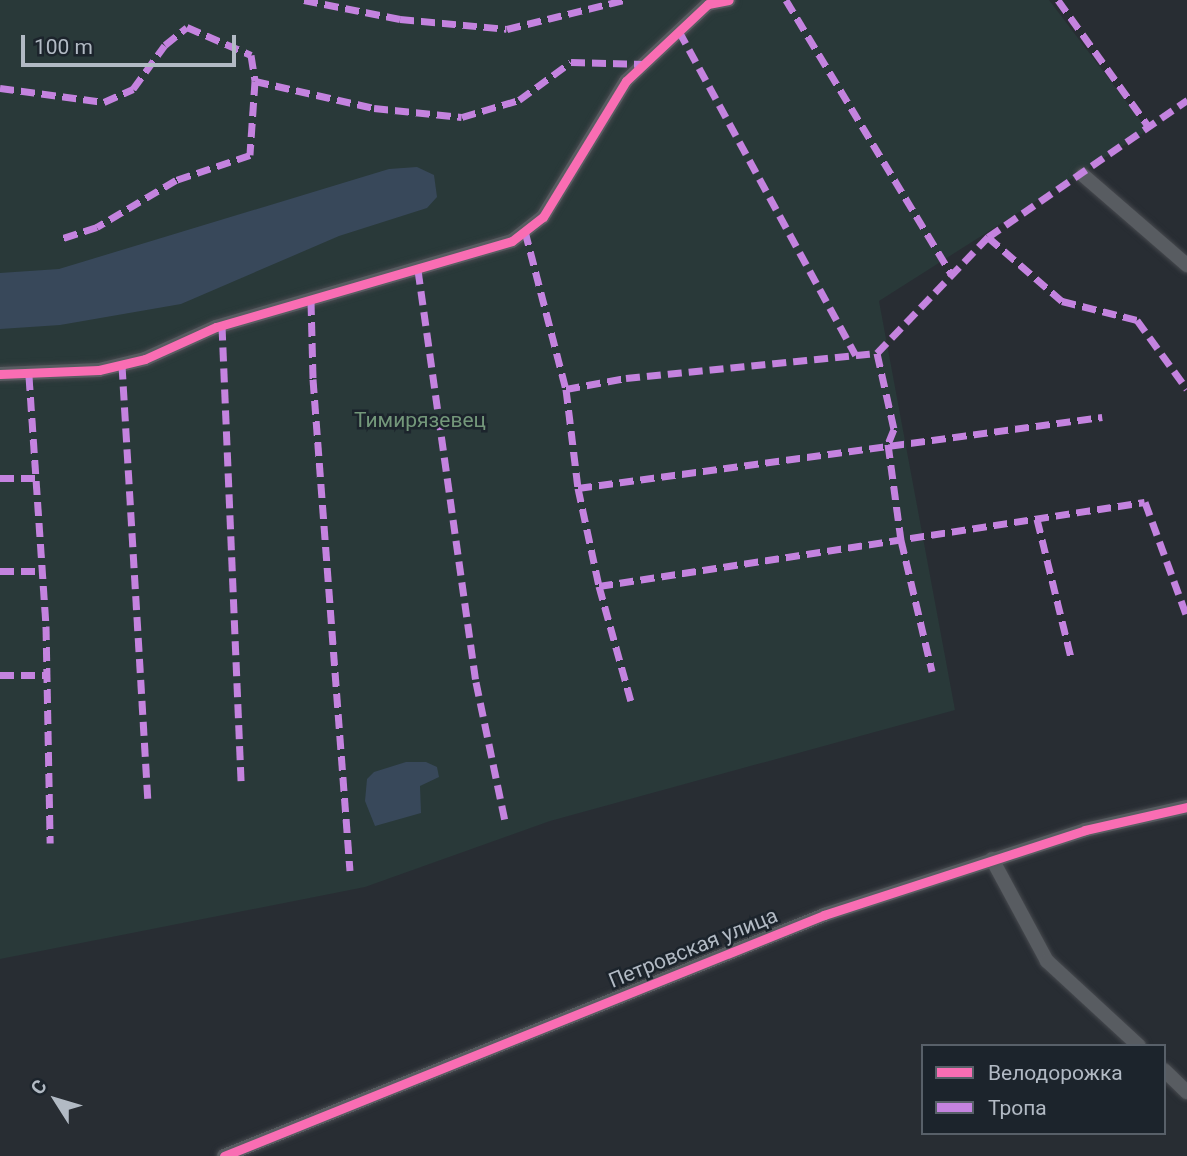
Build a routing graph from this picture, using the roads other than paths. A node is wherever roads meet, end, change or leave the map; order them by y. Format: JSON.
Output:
{"nodes":[{"id":1,"x":729,"y":0,"type":"edge"},
{"id":2,"x":1083,"y":175,"type":"dead end"},
{"id":3,"x":1187,"y":265,"type":"edge"},
{"id":4,"x":0,"y":374,"type":"edge"},
{"id":5,"x":1187,"y":807,"type":"edge"},
{"id":6,"x":992,"y":859,"type":"junction"},
{"id":7,"x":1137,"y":1044,"type":"edge"},
{"id":8,"x":1166,"y":1072,"type":"edge"},
{"id":9,"x":1187,"y":1092,"type":"edge"},
{"id":10,"x":224,"y":1156,"type":"edge"}],
"edges":[{"from":1,"to":4,"type":"street"},
{"from":2,"to":3,"type":"street"},
{"from":5,"to":6,"type":"street","name":"Петровская улица"},
{"from":6,"to":7,"type":"street"},
{"from":6,"to":10,"type":"street","name":"Петровская улица"},
{"from":8,"to":9,"type":"street"}]}
